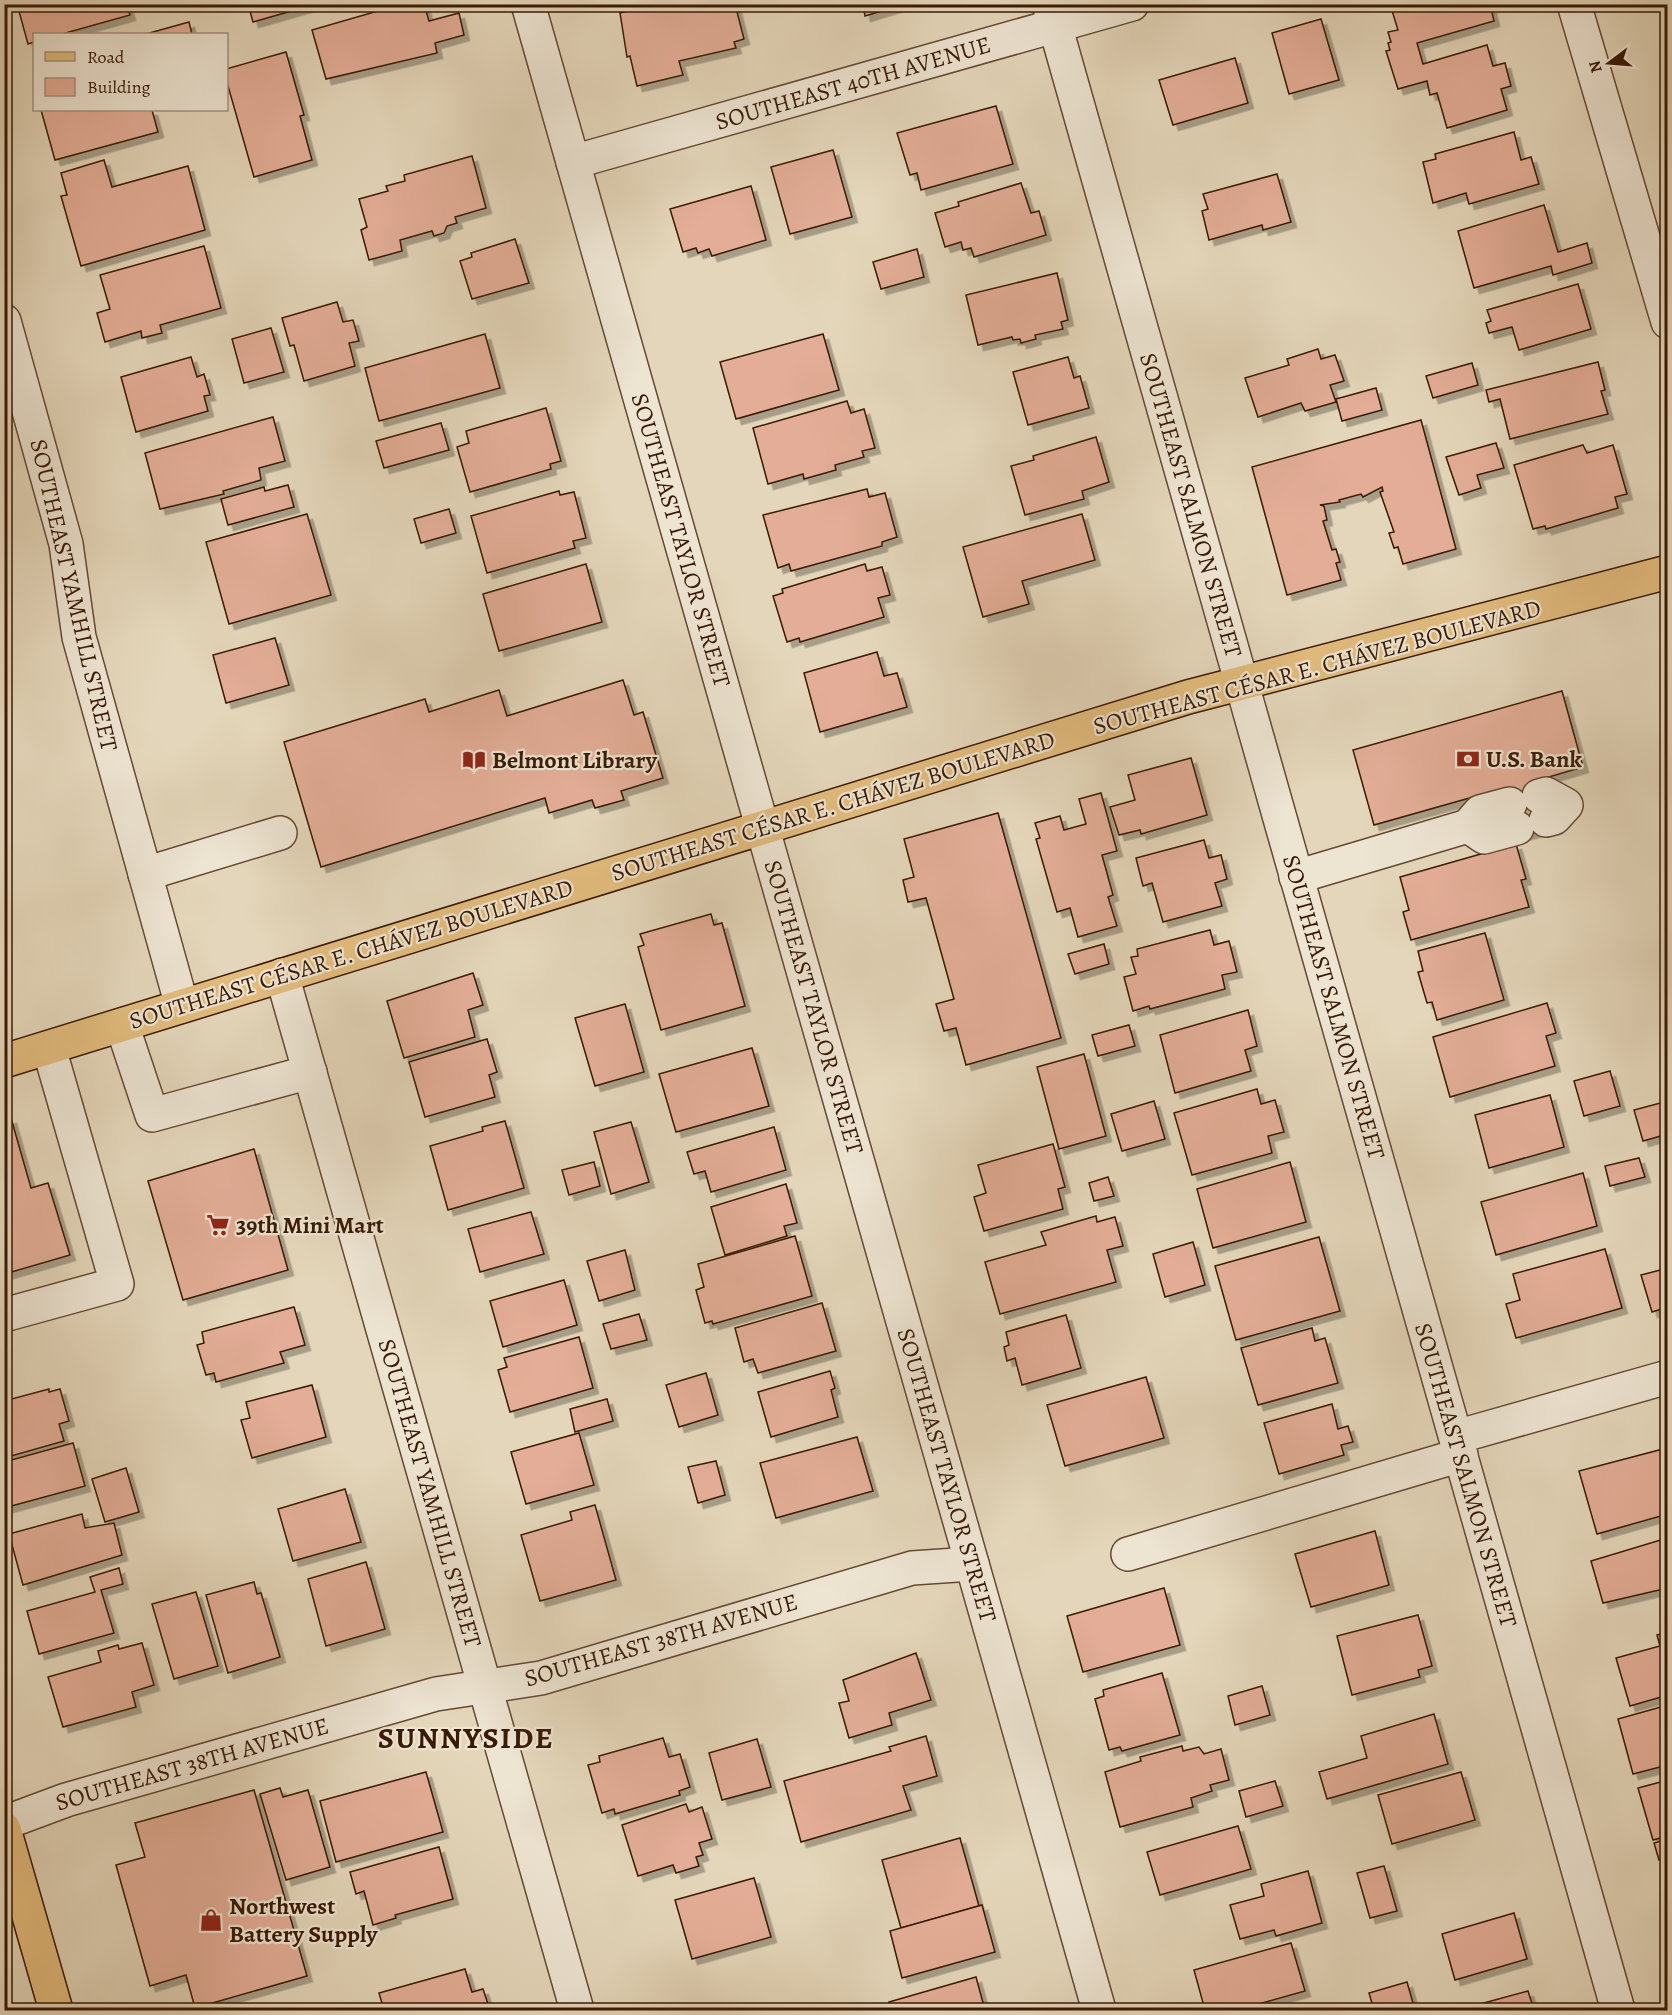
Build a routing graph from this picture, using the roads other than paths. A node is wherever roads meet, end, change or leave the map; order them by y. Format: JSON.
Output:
{"nodes":[{"id":1,"x":528,"y":4,"type":"edge"},
{"id":2,"x":1132,"y":4,"type":"edge"},
{"id":3,"x":1575,"y":4,"type":"edge"},
{"id":4,"x":1052,"y":15,"type":"edge"},
{"id":5,"x":573,"y":162,"type":"junction"},
{"id":6,"x":4,"y":321,"type":"edge"},
{"id":7,"x":1668,"y":322,"type":"edge"},
{"id":8,"x":1668,"y":572,"type":"edge"},
{"id":9,"x":1242,"y":683,"type":"junction"},
{"id":10,"x":1535,"y":811,"type":"dead end"},
{"id":11,"x":763,"y":828,"type":"junction"},
{"id":12,"x":280,"y":833,"type":"dead end"},
{"id":13,"x":145,"y":874,"type":"junction"},
{"id":14,"x":1296,"y":877,"type":"junction"},
{"id":15,"x":282,"y":975,"type":"junction"},
{"id":16,"x":182,"y":1006,"type":"junction"},
{"id":17,"x":122,"y":1025,"type":"junction"},
{"id":18,"x":49,"y":1048,"type":"junction"},
{"id":19,"x":4,"y":1061,"type":"edge"},
{"id":20,"x":310,"y":1072,"type":"junction"},
{"id":21,"x":4,"y":1315,"type":"edge"},
{"id":22,"x":1668,"y":1377,"type":"edge"},
{"id":23,"x":1458,"y":1446,"type":"junction"},
{"id":24,"x":1128,"y":1554,"type":"dead end"},
{"id":25,"x":972,"y":1564,"type":"junction"},
{"id":26,"x":485,"y":1686,"type":"junction"},
{"id":27,"x":4,"y":1823,"type":"edge"},
{"id":28,"x":4,"y":1829,"type":"edge"},
{"id":29,"x":56,"y":2010,"type":"edge"},
{"id":30,"x":578,"y":2010,"type":"edge"},
{"id":31,"x":1099,"y":2010,"type":"edge"},
{"id":32,"x":1618,"y":2010,"type":"edge"}],
"edges":[{"from":1,"to":5,"type":"street","name":"SOUTHEAST TAYLOR STREET"},
{"from":2,"to":4,"type":"street","name":"SOUTHEAST 40TH AVENUE"},
{"from":3,"to":7,"type":"street"},
{"from":4,"to":5,"type":"street","name":"SOUTHEAST 40TH AVENUE"},
{"from":4,"to":9,"type":"street","name":"SOUTHEAST SALMON STREET"},
{"from":5,"to":11,"type":"street","name":"SOUTHEAST TAYLOR STREET"},
{"from":6,"to":13,"type":"street","name":"SOUTHEAST YAMHILL STREET"},
{"from":8,"to":9,"type":"main road","name":"SOUTHEAST CÉSAR E. CHÁVEZ BOULEVARD"},
{"from":9,"to":11,"type":"main road","name":"SOUTHEAST CÉSAR E. CHÁVEZ BOULEVARD"},
{"from":9,"to":14,"type":"street","name":"SOUTHEAST SALMON STREET"},
{"from":10,"to":14,"type":"street"},
{"from":11,"to":15,"type":"main road","name":"SOUTHEAST CÉSAR E. CHÁVEZ BOULEVARD"},
{"from":11,"to":25,"type":"street","name":"SOUTHEAST TAYLOR STREET"},
{"from":12,"to":13,"type":"street"},
{"from":13,"to":16,"type":"street","name":"SOUTHEAST YAMHILL STREET"},
{"from":14,"to":23,"type":"street","name":"SOUTHEAST SALMON STREET"},
{"from":15,"to":16,"type":"main road","name":"SOUTHEAST CÉSAR E. CHÁVEZ BOULEVARD"},
{"from":15,"to":20,"type":"street","name":"SOUTHEAST YAMHILL STREET"},
{"from":16,"to":17,"type":"main road","name":"SOUTHEAST CÉSAR E. CHÁVEZ BOULEVARD"},
{"from":17,"to":18,"type":"main road","name":"SOUTHEAST CÉSAR E. CHÁVEZ BOULEVARD"},
{"from":17,"to":20,"type":"street"},
{"from":18,"to":19,"type":"main road","name":"SOUTHEAST CÉSAR E. CHÁVEZ BOULEVARD"},
{"from":18,"to":21,"type":"street"},
{"from":20,"to":26,"type":"street","name":"SOUTHEAST YAMHILL STREET"},
{"from":22,"to":23,"type":"street"},
{"from":23,"to":24,"type":"street"},
{"from":23,"to":32,"type":"street","name":"SOUTHEAST SALMON STREET"},
{"from":25,"to":26,"type":"street","name":"SOUTHEAST 38TH AVENUE"},
{"from":25,"to":31,"type":"street","name":"SOUTHEAST TAYLOR STREET"},
{"from":26,"to":27,"type":"street","name":"SOUTHEAST 38TH AVENUE"},
{"from":26,"to":30,"type":"street","name":"SOUTHEAST YAMHILL STREET"},
{"from":28,"to":29,"type":"main road"}]}
